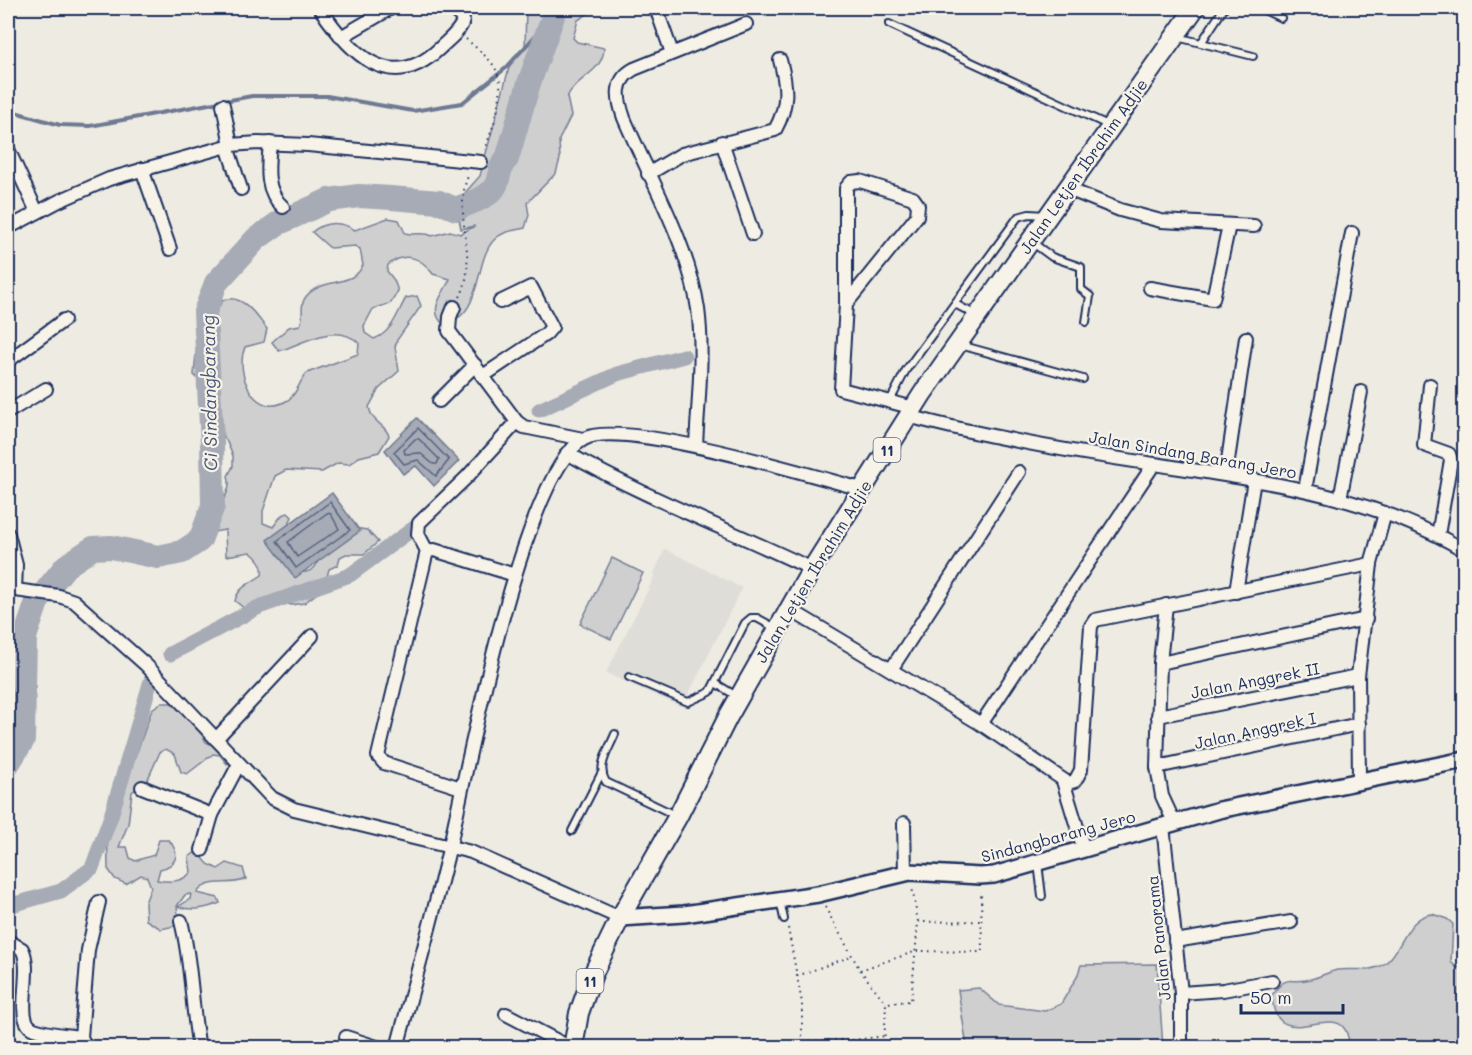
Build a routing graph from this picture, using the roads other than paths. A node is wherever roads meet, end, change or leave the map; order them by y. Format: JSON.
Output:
{"nodes":[{"id":1,"x":320,"y":8,"type":"edge"},
{"id":2,"x":391,"y":8,"type":"edge"},
{"id":3,"x":454,"y":8,"type":"edge"},
{"id":4,"x":656,"y":8,"type":"edge"},
{"id":5,"x":1195,"y":8,"type":"edge"},
{"id":6,"x":1224,"y":8,"type":"edge"},
{"id":7,"x":1260,"y":8,"type":"edge"},
{"id":8,"x":1281,"y":18,"type":"dead end"},
{"id":9,"x":746,"y":24,"type":"dead end"},
{"id":10,"x":889,"y":24,"type":"dead end"},
{"id":11,"x":1174,"y":36,"type":"junction"},
{"id":12,"x":341,"y":38,"type":"junction"},
{"id":13,"x":1201,"y":43,"type":"junction"},
{"id":14,"x":672,"y":53,"type":"junction"},
{"id":15,"x":1253,"y":56,"type":"dead end"},
{"id":16,"x":780,"y":60,"type":"dead end"},
{"id":17,"x":223,"y":105,"type":"dead end"},
{"id":18,"x":1110,"y":127,"type":"junction"},
{"id":19,"x":722,"y":142,"type":"junction"},
{"id":20,"x":270,"y":143,"type":"junction"},
{"id":21,"x":229,"y":146,"type":"junction"},
{"id":22,"x":8,"y":150,"type":"edge"},
{"id":23,"x":481,"y":162,"type":"road end"},
{"id":24,"x":142,"y":169,"type":"junction"},
{"id":25,"x":648,"y":174,"type":"junction"},
{"id":26,"x":241,"y":189,"type":"dead end"},
{"id":27,"x":1068,"y":189,"type":"junction"},
{"id":28,"x":283,"y":207,"type":"dead end"},
{"id":29,"x":37,"y":212,"type":"junction"},
{"id":30,"x":1049,"y":215,"type":"junction"},
{"id":31,"x":1229,"y":225,"type":"junction"},
{"id":32,"x":1254,"y":226,"type":"dead end"},
{"id":33,"x":8,"y":228,"type":"edge"},
{"id":34,"x":1352,"y":233,"type":"dead end"},
{"id":35,"x":753,"y":234,"type":"dead end"},
{"id":36,"x":1030,"y":241,"type":"junction"},
{"id":37,"x":170,"y":249,"type":"dead end"},
{"id":38,"x":1150,"y":288,"type":"dead end"},
{"id":39,"x":500,"y":302,"type":"dead end"},
{"id":40,"x":846,"y":304,"type":"junction"},
{"id":41,"x":955,"y":304,"type":"junction"},
{"id":42,"x":454,"y":307,"type":"road end"},
{"id":43,"x":979,"y":316,"type":"junction"},
{"id":44,"x":64,"y":320,"type":"dead end"},
{"id":45,"x":1086,"y":322,"type":"dead end"},
{"id":46,"x":1246,"y":338,"type":"dead end"},
{"id":47,"x":959,"y":345,"type":"junction"},
{"id":48,"x":8,"y":361,"type":"edge"},
{"id":49,"x":475,"y":365,"type":"junction"},
{"id":50,"x":483,"y":376,"type":"junction"},
{"id":51,"x":1083,"y":379,"type":"dead end"},
{"id":52,"x":1430,"y":385,"type":"dead end"},
{"id":53,"x":46,"y":388,"type":"dead end"},
{"id":54,"x":1361,"y":392,"type":"dead end"},
{"id":55,"x":439,"y":401,"type":"dead end"},
{"id":56,"x":890,"y":402,"type":"junction"},
{"id":57,"x":8,"y":412,"type":"edge"},
{"id":58,"x":911,"y":412,"type":"junction"},
{"id":59,"x":517,"y":422,"type":"junction"},
{"id":60,"x":583,"y":439,"type":"junction"},
{"id":61,"x":696,"y":446,"type":"junction"},
{"id":62,"x":567,"y":453,"type":"junction"},
{"id":63,"x":1154,"y":464,"type":"junction"},
{"id":64,"x":1019,"y":472,"type":"dead end"},
{"id":65,"x":1226,"y":474,"type":"junction"},
{"id":66,"x":1254,"y":480,"type":"junction"},
{"id":67,"x":861,"y":489,"type":"junction"},
{"id":68,"x":1305,"y":490,"type":"junction"},
{"id":69,"x":1340,"y":499,"type":"junction"},
{"id":70,"x":1385,"y":513,"type":"junction"},
{"id":71,"x":8,"y":534,"type":"edge"},
{"id":72,"x":1438,"y":535,"type":"junction"},
{"id":73,"x":1464,"y":550,"type":"edge"},
{"id":74,"x":427,"y":551,"type":"junction"},
{"id":75,"x":1371,"y":564,"type":"junction"},
{"id":76,"x":812,"y":569,"type":"junction"},
{"id":77,"x":515,"y":575,"type":"junction"},
{"id":78,"x":16,"y":590,"type":"edge"},
{"id":79,"x":1236,"y":592,"type":"junction"},
{"id":80,"x":1166,"y":606,"type":"junction"},
{"id":81,"x":789,"y":609,"type":"junction"},
{"id":82,"x":1366,"y":619,"type":"junction"},
{"id":83,"x":777,"y":630,"type":"junction"},
{"id":84,"x":312,"y":636,"type":"dead end"},
{"id":85,"x":1160,"y":663,"type":"junction"},
{"id":86,"x":892,"y":668,"type":"junction"},
{"id":87,"x":1358,"y":676,"type":"junction"},
{"id":88,"x":628,"y":677,"type":"dead end"},
{"id":89,"x":715,"y":683,"type":"junction"},
{"id":90,"x":739,"y":697,"type":"junction"},
{"id":91,"x":1158,"y":716,"type":"junction"},
{"id":92,"x":981,"y":724,"type":"junction"},
{"id":93,"x":1359,"y":724,"type":"junction"},
{"id":94,"x":615,"y":734,"type":"dead end"},
{"id":95,"x":216,"y":739,"type":"junction"},
{"id":96,"x":1464,"y":760,"type":"edge"},
{"id":97,"x":239,"y":764,"type":"junction"},
{"id":98,"x":1157,"y":767,"type":"junction"},
{"id":99,"x":601,"y":774,"type":"junction"},
{"id":100,"x":1359,"y":780,"type":"junction"},
{"id":101,"x":1063,"y":781,"type":"junction"},
{"id":102,"x":142,"y":787,"type":"dead end"},
{"id":103,"x":461,"y":788,"type":"junction"},
{"id":104,"x":212,"y":815,"type":"junction"},
{"id":105,"x":678,"y":816,"type":"junction"},
{"id":106,"x":904,"y":823,"type":"dead end"},
{"id":107,"x":1168,"y":824,"type":"junction"},
{"id":108,"x":572,"y":831,"type":"dead end"},
{"id":109,"x":450,"y":846,"type":"junction"},
{"id":110,"x":202,"y":850,"type":"dead end"},
{"id":111,"x":1084,"y":850,"type":"junction"},
{"id":112,"x":1038,"y":863,"type":"junction"},
{"id":113,"x":907,"y":873,"type":"junction"},
{"id":114,"x":1042,"y":896,"type":"dead end"},
{"id":115,"x":781,"y":899,"type":"junction"},
{"id":116,"x":99,"y":902,"type":"dead end"},
{"id":117,"x":620,"y":918,"type":"junction"},
{"id":118,"x":784,"y":919,"type":"dead end"},
{"id":119,"x":181,"y":921,"type":"dead end"},
{"id":120,"x":1291,"y":921,"type":"dead end"},
{"id":121,"x":8,"y":941,"type":"edge"},
{"id":122,"x":1175,"y":941,"type":"junction"},
{"id":123,"x":1272,"y":981,"type":"dead end"},
{"id":124,"x":1181,"y":993,"type":"junction"},
{"id":125,"x":506,"y":1014,"type":"dead end"},
{"id":126,"x":346,"y":1037,"type":"dead end"},
{"id":127,"x":83,"y":1042,"type":"edge"},
{"id":128,"x":199,"y":1047,"type":"edge"},
{"id":129,"x":380,"y":1047,"type":"edge"},
{"id":130,"x":397,"y":1047,"type":"edge"},
{"id":131,"x":572,"y":1047,"type":"edge"},
{"id":132,"x":1181,"y":1047,"type":"edge"}],
"edges":[{"from":1,"to":12,"type":"street"},
{"from":2,"to":12,"type":"street"},
{"from":3,"to":12,"type":"street"},
{"from":4,"to":14,"type":"street"},
{"from":5,"to":11,"type":"main road","name":"Jalan Letjen Ibrahim Adjie","number":"11"},
{"from":6,"to":13,"type":"lane"},
{"from":7,"to":8,"type":"lane"},
{"from":9,"to":14,"type":"street"},
{"from":10,"to":18,"type":"lane"},
{"from":11,"to":13,"type":"lane"},
{"from":11,"to":18,"type":"main road","name":"Jalan Letjen Ibrahim Adjie","number":"11"},
{"from":13,"to":15,"type":"lane"},
{"from":14,"to":25,"type":"street"},
{"from":16,"to":19,"type":"street"},
{"from":17,"to":21,"type":"street"},
{"from":18,"to":27,"type":"main road","name":"Jalan Letjen Ibrahim Adjie","number":"11"},
{"from":19,"to":25,"type":"street"},
{"from":19,"to":35,"type":"street"},
{"from":20,"to":21,"type":"street"},
{"from":20,"to":23,"type":"street"},
{"from":20,"to":28,"type":"street"},
{"from":21,"to":24,"type":"street"},
{"from":21,"to":26,"type":"street"},
{"from":22,"to":29,"type":"street"},
{"from":24,"to":29,"type":"street"},
{"from":24,"to":37,"type":"street"},
{"from":25,"to":61,"type":"street"},
{"from":27,"to":30,"type":"main road","name":"Jalan Letjen Ibrahim Adjie","number":"11"},
{"from":27,"to":31,"type":"street"},
{"from":29,"to":33,"type":"street"},
{"from":30,"to":36,"type":"main road","name":"Jalan Letjen Ibrahim Adjie","number":"11"},
{"from":30,"to":41,"type":"lane"},
{"from":31,"to":32,"type":"street"},
{"from":31,"to":38,"type":"street"},
{"from":34,"to":68,"type":"street"},
{"from":36,"to":43,"type":"main road","name":"Jalan Letjen Ibrahim Adjie","number":"11"},
{"from":36,"to":45,"type":"lane"},
{"from":39,"to":50,"type":"street"},
{"from":40,"to":40,"type":"street"},
{"from":40,"to":56,"type":"street","name":"Jalan Sindang Barang Jero"},
{"from":41,"to":43,"type":"lane"},
{"from":41,"to":56,"type":"lane"},
{"from":42,"to":49,"type":"street"},
{"from":43,"to":47,"type":"main road","name":"Jalan Letjen Ibrahim Adjie","number":"11"},
{"from":44,"to":48,"type":"street"},
{"from":46,"to":65,"type":"street"},
{"from":47,"to":51,"type":"lane"},
{"from":47,"to":58,"type":"main road","name":"Jalan Letjen Ibrahim Adjie","number":"11"},
{"from":49,"to":50,"type":"street"},
{"from":49,"to":55,"type":"street"},
{"from":50,"to":59,"type":"street"},
{"from":52,"to":72,"type":"street"},
{"from":53,"to":57,"type":"street"},
{"from":54,"to":69,"type":"street"},
{"from":56,"to":58,"type":"street","name":"Jalan Sindang Barang Jero"},
{"from":58,"to":63,"type":"street","name":"Jalan Sindang Barang Jero"},
{"from":58,"to":67,"type":"main road","name":"Jalan Letjen Ibrahim Adjie","number":"11"},
{"from":59,"to":60,"type":"street"},
{"from":59,"to":74,"type":"street"},
{"from":60,"to":61,"type":"street"},
{"from":60,"to":62,"type":"street"},
{"from":61,"to":67,"type":"street"},
{"from":62,"to":76,"type":"street"},
{"from":62,"to":77,"type":"street"},
{"from":63,"to":65,"type":"street","name":"Jalan Sindang Barang Jero"},
{"from":63,"to":92,"type":"street"},
{"from":64,"to":86,"type":"street"},
{"from":65,"to":66,"type":"street","name":"Jalan Sindang Barang Jero"},
{"from":66,"to":68,"type":"street","name":"Jalan Sindang Barang Jero"},
{"from":66,"to":79,"type":"street"},
{"from":67,"to":76,"type":"main road","name":"Jalan Letjen Ibrahim Adjie","number":"11"},
{"from":68,"to":69,"type":"street","name":"Jalan Sindang Barang Jero"},
{"from":69,"to":70,"type":"street","name":"Jalan Sindang Barang Jero"},
{"from":70,"to":72,"type":"street","name":"Jalan Sindang Barang Jero"},
{"from":70,"to":75,"type":"street"},
{"from":71,"to":78,"type":"street"},
{"from":72,"to":73,"type":"street","name":"Jalan Sindang Barang Jero"},
{"from":74,"to":77,"type":"street"},
{"from":74,"to":103,"type":"street"},
{"from":75,"to":79,"type":"street"},
{"from":75,"to":82,"type":"street"},
{"from":76,"to":81,"type":"main road","name":"Jalan Letjen Ibrahim Adjie","number":"11"},
{"from":77,"to":103,"type":"street"},
{"from":78,"to":95,"type":"street"},
{"from":79,"to":80,"type":"street"},
{"from":80,"to":85,"type":"street"},
{"from":80,"to":101,"type":"street"},
{"from":81,"to":83,"type":"main road","name":"Jalan Letjen Ibrahim Adjie","number":"11"},
{"from":81,"to":86,"type":"street"},
{"from":82,"to":85,"type":"street"},
{"from":82,"to":87,"type":"street"},
{"from":83,"to":89,"type":"lane"},
{"from":83,"to":90,"type":"main road","name":"Jalan Letjen Ibrahim Adjie","number":"11"},
{"from":84,"to":95,"type":"street"},
{"from":85,"to":91,"type":"street"},
{"from":86,"to":92,"type":"street"},
{"from":87,"to":91,"type":"street","name":"Jalan Anggrek II"},
{"from":87,"to":93,"type":"street"},
{"from":88,"to":89,"type":"lane"},
{"from":89,"to":90,"type":"lane"},
{"from":90,"to":105,"type":"main road","name":"Jalan Letjen Ibrahim Adjie","number":"11"},
{"from":91,"to":98,"type":"street"},
{"from":92,"to":101,"type":"street"},
{"from":93,"to":98,"type":"street","name":"Jalan Anggrek I"},
{"from":93,"to":100,"type":"street"},
{"from":94,"to":99,"type":"lane"},
{"from":95,"to":97,"type":"street"},
{"from":96,"to":100,"type":"street","name":"Sindangbarang Jero"},
{"from":97,"to":104,"type":"street"},
{"from":97,"to":109,"type":"street"},
{"from":98,"to":107,"type":"street"},
{"from":99,"to":105,"type":"lane"},
{"from":99,"to":108,"type":"lane"},
{"from":100,"to":107,"type":"street","name":"Sindangbarang Jero"},
{"from":101,"to":111,"type":"street"},
{"from":102,"to":104,"type":"street"},
{"from":103,"to":109,"type":"street"},
{"from":104,"to":110,"type":"street"},
{"from":105,"to":117,"type":"main road","name":"Jalan Letjen Ibrahim Adjie","number":"11"},
{"from":106,"to":113,"type":"street"},
{"from":107,"to":111,"type":"street","name":"Sindangbarang Jero"},
{"from":107,"to":122,"type":"street","name":"Jalan Panorama"},
{"from":109,"to":117,"type":"street"},
{"from":109,"to":130,"type":"street"},
{"from":111,"to":112,"type":"street","name":"Sindangbarang Jero"},
{"from":112,"to":113,"type":"street","name":"Sindangbarang Jero"},
{"from":112,"to":114,"type":"lane"},
{"from":113,"to":115,"type":"street","name":"Sindangbarang Jero"},
{"from":115,"to":117,"type":"street","name":"Sindangbarang Jero"},
{"from":115,"to":118,"type":"lane"},
{"from":116,"to":127,"type":"street"},
{"from":117,"to":131,"type":"main road","name":"Jalan Letjen Ibrahim Adjie","number":"11"},
{"from":119,"to":128,"type":"street"},
{"from":120,"to":122,"type":"street"},
{"from":121,"to":127,"type":"street"},
{"from":122,"to":124,"type":"street","name":"Jalan Panorama"},
{"from":123,"to":124,"type":"street"},
{"from":124,"to":132,"type":"street","name":"Jalan Panorama"},
{"from":125,"to":131,"type":"street"},
{"from":126,"to":129,"type":"street"}]}
